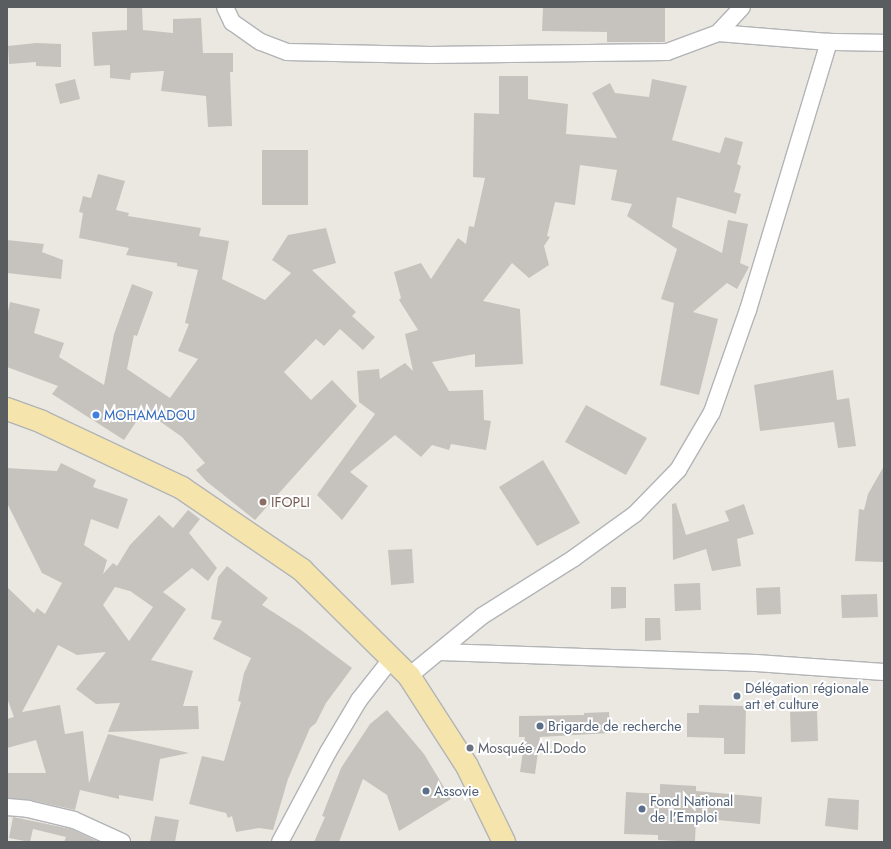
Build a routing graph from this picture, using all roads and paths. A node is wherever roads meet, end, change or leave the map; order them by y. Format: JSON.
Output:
{"nodes":[{"id":1,"x":225,"y":7,"type":"edge"},
{"id":2,"x":742,"y":7,"type":"edge"},
{"id":3,"x":718,"y":33,"type":"junction"},
{"id":4,"x":829,"y":42,"type":"junction"},
{"id":5,"x":884,"y":43,"type":"edge"},
{"id":6,"x":7,"y":410,"type":"edge"},
{"id":7,"x":440,"y":652,"type":"junction"},
{"id":8,"x":392,"y":658,"type":"junction"},
{"id":9,"x":884,"y":672,"type":"edge"},
{"id":10,"x":409,"y":676,"type":"junction"},
{"id":11,"x":7,"y":807,"type":"edge"},
{"id":12,"x":122,"y":842,"type":"edge"},
{"id":13,"x":280,"y":842,"type":"edge"},
{"id":14,"x":504,"y":842,"type":"edge"}],
"edges":[{"from":1,"to":3,"type":"street"},
{"from":2,"to":3,"type":"street"},
{"from":3,"to":4,"type":"street"},
{"from":4,"to":5,"type":"street"},
{"from":4,"to":7,"type":"street"},
{"from":6,"to":8,"type":"main road"},
{"from":7,"to":9,"type":"street"},
{"from":7,"to":10,"type":"street"},
{"from":8,"to":10,"type":"main road"},
{"from":8,"to":13,"type":"street"},
{"from":10,"to":14,"type":"main road"},
{"from":11,"to":12,"type":"street"}]}
